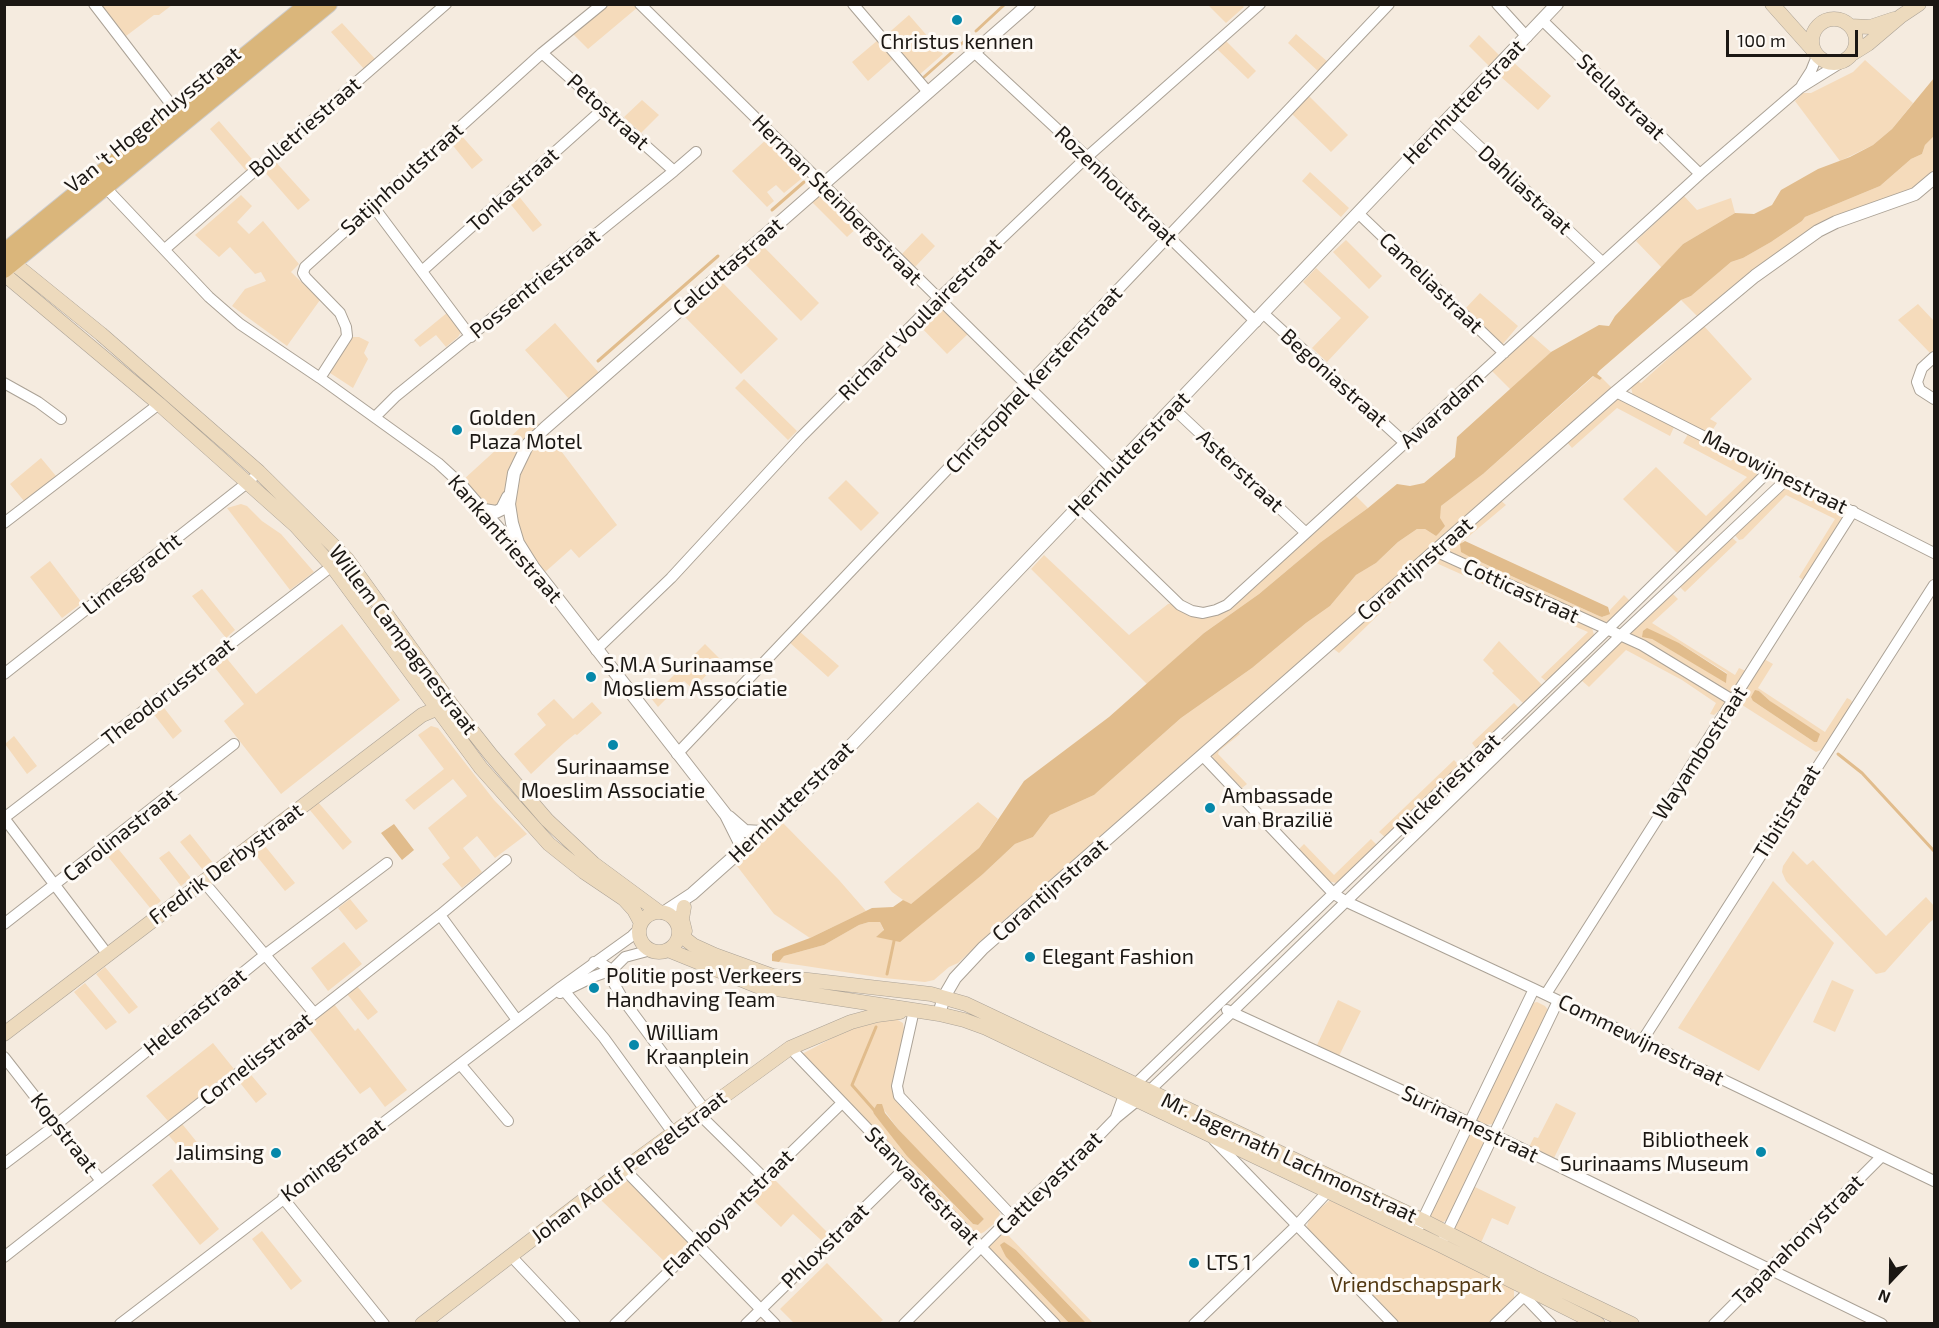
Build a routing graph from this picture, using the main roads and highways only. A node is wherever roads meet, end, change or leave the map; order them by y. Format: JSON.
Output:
{"nodes":[{"id":1,"x":308,"y":4,"type":"edge"},
{"id":2,"x":328,"y":4,"type":"edge"},
{"id":3,"x":1918,"y":4,"type":"edge"},
{"id":4,"x":1776,"y":9,"type":"edge"},
{"id":5,"x":1901,"y":16,"type":"junction"},
{"id":6,"x":1820,"y":24,"type":"junction"},
{"id":7,"x":1850,"y":26,"type":"junction"},
{"id":8,"x":1815,"y":53,"type":"junction"},
{"id":9,"x":1847,"y":58,"type":"junction"},
{"id":10,"x":180,"y":116,"type":"junction"},
{"id":11,"x":7,"y":263,"type":"edge"},
{"id":12,"x":101,"y":334,"type":"junction"},
{"id":13,"x":90,"y":346,"type":"junction"},
{"id":14,"x":454,"y":708,"type":"junction"},
{"id":15,"x":436,"y":709,"type":"junction"},
{"id":16,"x":684,"y":907,"type":"road end"},
{"id":17,"x":661,"y":913,"type":"junction"},
{"id":18,"x":640,"y":926,"type":"junction"},
{"id":19,"x":677,"y":928,"type":"junction"},
{"id":20,"x":693,"y":945,"type":"junction"},
{"id":21,"x":668,"y":950,"type":"junction"},
{"id":22,"x":914,"y":1010,"type":"junction"},
{"id":23,"x":4,"y":1034,"type":"edge"},
{"id":24,"x":1443,"y":1239,"type":"junction"},
{"id":25,"x":1528,"y":1288,"type":"junction"},
{"id":26,"x":422,"y":1323,"type":"edge"},
{"id":27,"x":1598,"y":1323,"type":"edge"},
{"id":28,"x":1632,"y":1323,"type":"edge"}],
"edges":[{"from":1,"to":10,"type":"main road","name":"Van 't Hogerhuysstraat"},
{"from":2,"to":10,"type":"main road","name":"Van 't Hogerhuysstraat"},
{"from":3,"to":5,"type":"main road"},
{"from":4,"to":6,"type":"main road"},
{"from":4,"to":8,"type":"main road"},
{"from":5,"to":7,"type":"main road"},
{"from":5,"to":9,"type":"main road","name":"Awaradam"},
{"from":6,"to":7,"type":"main road"},
{"from":6,"to":8,"type":"main road"},
{"from":7,"to":9,"type":"main road"},
{"from":8,"to":9,"type":"main road"},
{"from":10,"to":11,"type":"main road","name":"Van 't Hogerhuysstraat"},
{"from":10,"to":11,"type":"main road","name":"Van 't Hogerhuysstraat"},
{"from":11,"to":12,"type":"main road","name":"Willem Campagnestraat"},
{"from":11,"to":13,"type":"main road","name":"Willem Campagnestraat"},
{"from":12,"to":13,"type":"main road"},
{"from":12,"to":14,"type":"main road","name":"Willem Campagnestraat"},
{"from":13,"to":15,"type":"main road","name":"Willem Campagnestraat"},
{"from":14,"to":15,"type":"main road","name":"Fredrik Derbystraat"},
{"from":14,"to":17,"type":"main road","name":"Willem Campagnestraat"},
{"from":15,"to":18,"type":"main road","name":"Willem Campagnestraat"},
{"from":15,"to":23,"type":"main road","name":"Fredrik Derbystraat"},
{"from":16,"to":20,"type":"main road"},
{"from":17,"to":18,"type":"main road"},
{"from":17,"to":19,"type":"main road"},
{"from":18,"to":21,"type":"main road"},
{"from":19,"to":20,"type":"main road"},
{"from":19,"to":21,"type":"main road"},
{"from":20,"to":24,"type":"main road","name":"Mr. Jagernath Lachmonstraat"},
{"from":21,"to":22,"type":"main road"},
{"from":22,"to":24,"type":"main road","name":"Mr. Jagernath Lachmonstraat"},
{"from":22,"to":26,"type":"main road","name":"Johan Adolf Pengelstraat"},
{"from":24,"to":25,"type":"main road","name":"Mr. Jagernath Lachmonstraat"},
{"from":25,"to":27,"type":"main road","name":"Mr. Jagernath Lachmonstraat"},
{"from":25,"to":28,"type":"main road","name":"Mr. Jagernath Lachmonstraat"}]}
